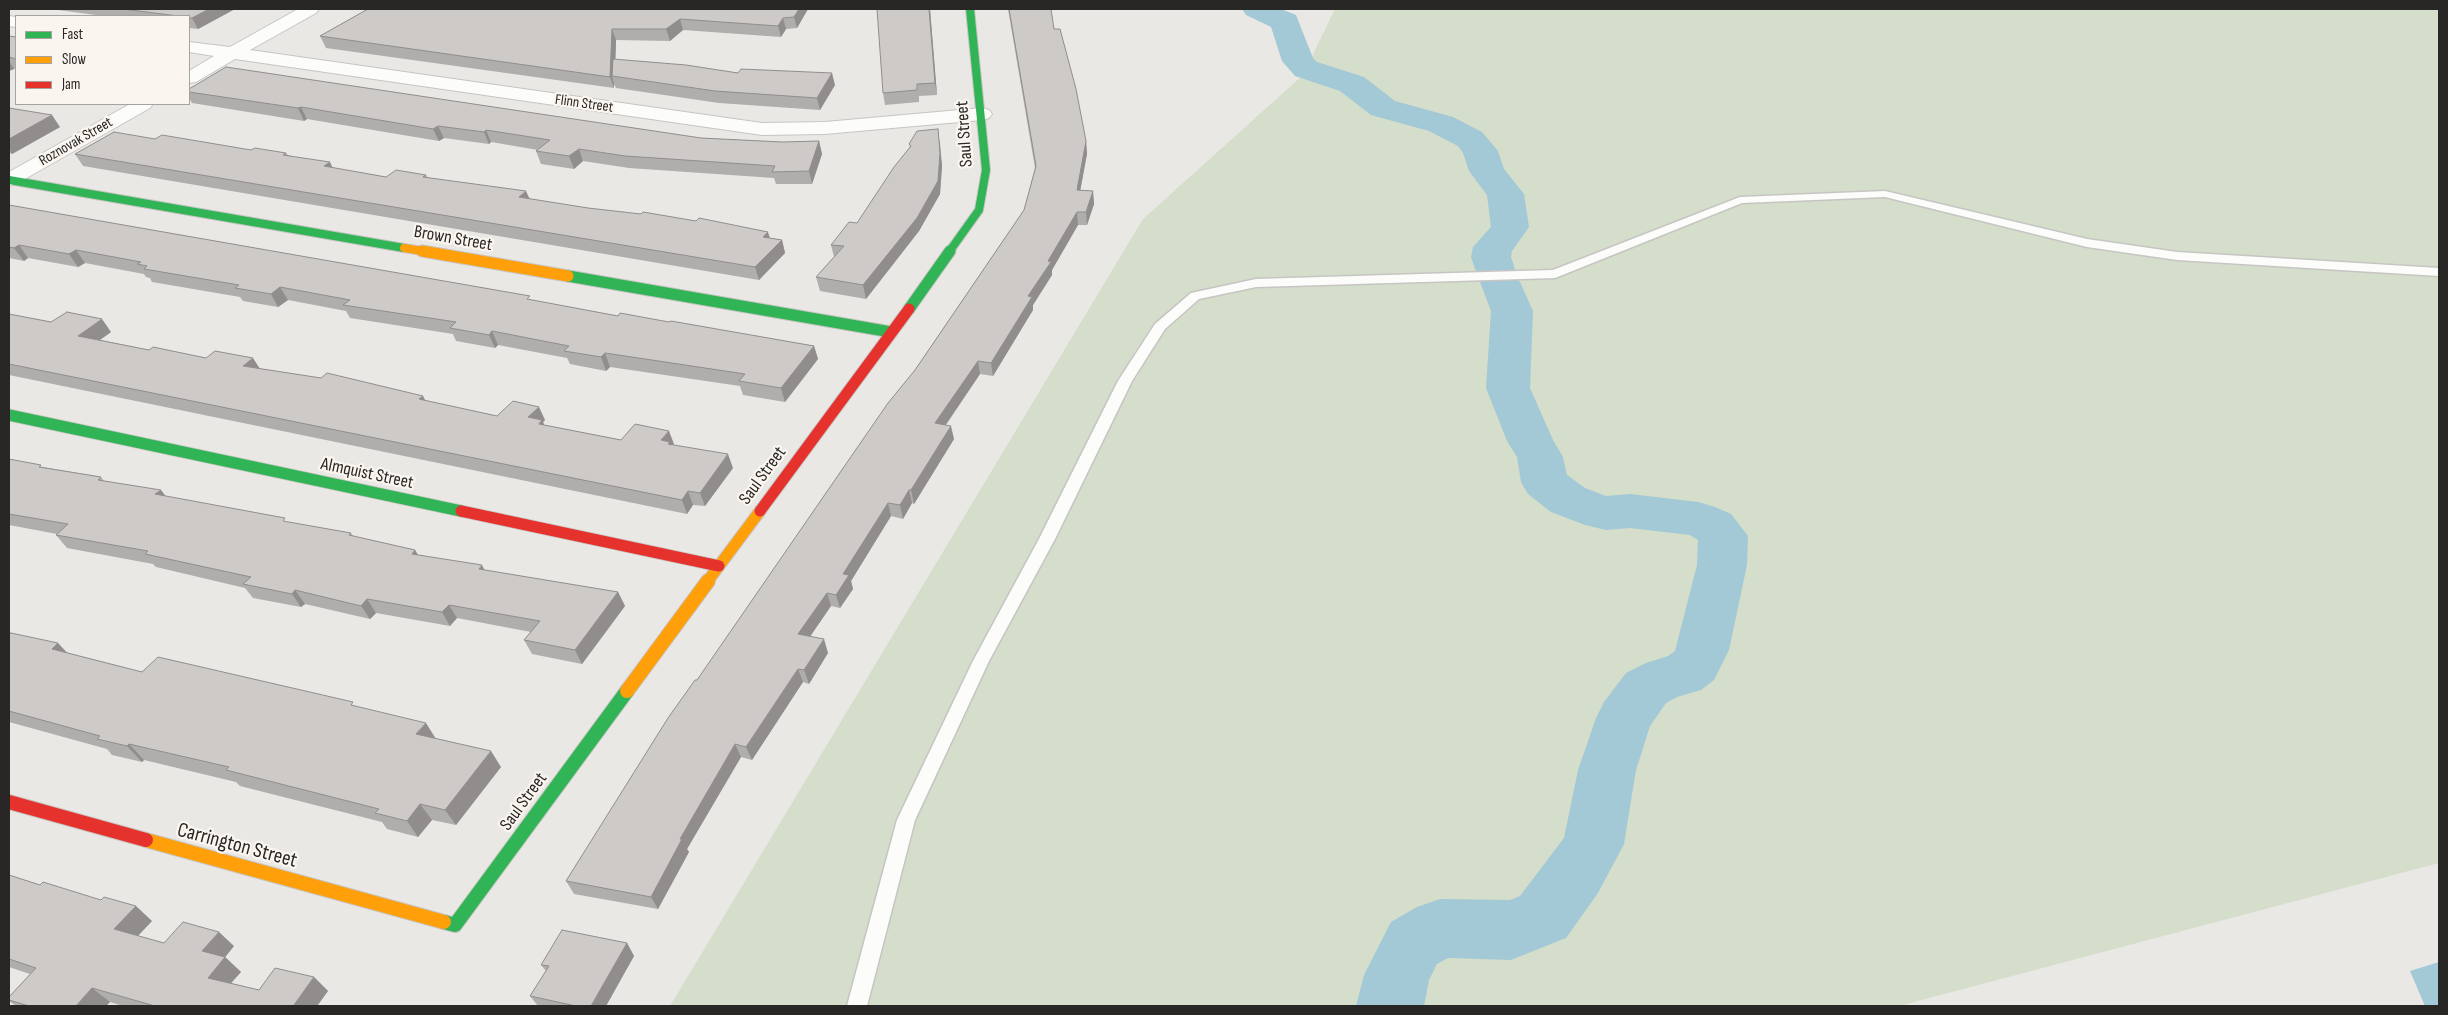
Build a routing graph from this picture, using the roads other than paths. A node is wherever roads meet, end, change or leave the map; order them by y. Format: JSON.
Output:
{"nodes":[{"id":1,"x":310,"y":9,"type":"edge"},
{"id":2,"x":970,"y":9,"type":"edge"},
{"id":3,"x":190,"y":47,"type":"edge"},
{"id":4,"x":232,"y":53,"type":"junction"},
{"id":5,"x":190,"y":77,"type":"edge"},
{"id":6,"x":141,"y":105,"type":"edge"},
{"id":7,"x":982,"y":114,"type":"junction"},
{"id":8,"x":9,"y":180,"type":"edge"},
{"id":9,"x":2439,"y":272,"type":"edge"},
{"id":10,"x":891,"y":332,"type":"junction"},
{"id":11,"x":9,"y":415,"type":"edge"},
{"id":12,"x":718,"y":566,"type":"junction"},
{"id":13,"x":9,"y":802,"type":"edge"},
{"id":14,"x":455,"y":925,"type":"joint"},
{"id":15,"x":858,"y":1006,"type":"edge"}],
"edges":[{"from":1,"to":4,"type":"street"},
{"from":2,"to":7,"type":"street","name":"Saul Street"},
{"from":3,"to":4,"type":"street","name":"Flinn Street"},
{"from":4,"to":5,"type":"street"},
{"from":4,"to":7,"type":"street","name":"Flinn Street"},
{"from":6,"to":8,"type":"street","name":"Roznovak Street"},
{"from":7,"to":10,"type":"street","name":"Saul Street"},
{"from":8,"to":10,"type":"street","name":"Brown Street"},
{"from":9,"to":15,"type":"lane"},
{"from":10,"to":12,"type":"street","name":"Saul Street"},
{"from":11,"to":12,"type":"street","name":"Almquist Street"},
{"from":12,"to":14,"type":"street","name":"Saul Street"},
{"from":13,"to":14,"type":"street","name":"Carrington Street"}]}
